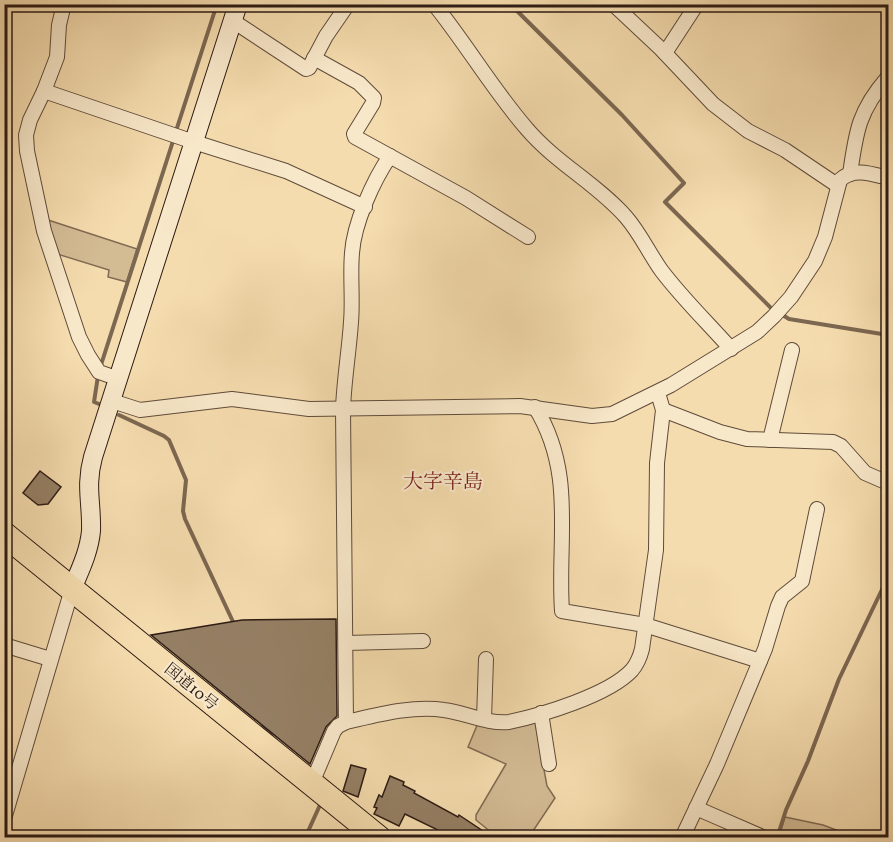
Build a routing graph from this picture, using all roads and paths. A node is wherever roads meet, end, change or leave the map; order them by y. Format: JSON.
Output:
{"nodes":[{"id":1,"x":63,"y":4,"type":"edge"},
{"id":2,"x":348,"y":4,"type":"edge"},
{"id":3,"x":434,"y":4,"type":"edge"},
{"id":4,"x":613,"y":4,"type":"edge"},
{"id":5,"x":697,"y":4,"type":"edge"},
{"id":6,"x":235,"y":13,"type":"edge"},
{"id":7,"x":665,"y":53,"type":"junction"},
{"id":8,"x":314,"y":58,"type":"junction"},
{"id":9,"x":888,"y":76,"type":"edge"},
{"id":10,"x":44,"y":91,"type":"junction"},
{"id":11,"x":194,"y":142,"type":"junction"},
{"id":12,"x":390,"y":156,"type":"junction"},
{"id":13,"x":850,"y":174,"type":"junction"},
{"id":14,"x":888,"y":178,"type":"edge"},
{"id":15,"x":837,"y":185,"type":"junction"},
{"id":16,"x":365,"y":207,"type":"junction"},
{"id":17,"x":528,"y":237,"type":"dead end"},
{"id":18,"x":731,"y":349,"type":"junction"},
{"id":19,"x":792,"y":350,"type":"dead end"},
{"id":20,"x":119,"y":379,"type":"junction"},
{"id":21,"x":658,"y":393,"type":"junction"},
{"id":22,"x":112,"y":401,"type":"junction"},
{"id":23,"x":535,"y":407,"type":"junction"},
{"id":24,"x":343,"y":409,"type":"junction"},
{"id":25,"x":663,"y":411,"type":"junction"},
{"id":26,"x":770,"y":440,"type":"junction"},
{"id":27,"x":888,"y":483,"type":"edge"},
{"id":28,"x":817,"y":509,"type":"dead end"},
{"id":29,"x":4,"y":534,"type":"edge"},
{"id":30,"x":72,"y":589,"type":"junction"},
{"id":31,"x":645,"y":625,"type":"junction"},
{"id":32,"x":423,"y":641,"type":"dead end"},
{"id":33,"x":346,"y":643,"type":"junction"},
{"id":34,"x":4,"y":645,"type":"edge"},
{"id":35,"x":50,"y":659,"type":"junction"},
{"id":36,"x":486,"y":659,"type":"dead end"},
{"id":37,"x":760,"y":661,"type":"junction"},
{"id":38,"x":542,"y":713,"type":"junction"},
{"id":39,"x":484,"y":719,"type":"junction"},
{"id":40,"x":346,"y":722,"type":"junction"},
{"id":41,"x":549,"y":764,"type":"dead end"},
{"id":42,"x":312,"y":783,"type":"junction"},
{"id":43,"x":696,"y":808,"type":"junction"},
{"id":44,"x":4,"y":819,"type":"edge"},
{"id":45,"x":379,"y":837,"type":"edge"},
{"id":46,"x":682,"y":837,"type":"edge"},
{"id":47,"x":765,"y":837,"type":"edge"}],
"edges":[{"from":1,"to":10,"type":"street"},
{"from":2,"to":8,"type":"street"},
{"from":3,"to":18,"type":"street"},
{"from":4,"to":7,"type":"street"},
{"from":5,"to":7,"type":"street"},
{"from":6,"to":8,"type":"street"},
{"from":6,"to":11,"type":"street"},
{"from":7,"to":15,"type":"street"},
{"from":8,"to":12,"type":"street"},
{"from":9,"to":13,"type":"street"},
{"from":10,"to":11,"type":"street"},
{"from":10,"to":20,"type":"street"},
{"from":11,"to":16,"type":"street"},
{"from":11,"to":20,"type":"street"},
{"from":12,"to":16,"type":"street"},
{"from":12,"to":17,"type":"street"},
{"from":13,"to":14,"type":"street"},
{"from":13,"to":15,"type":"street"},
{"from":15,"to":18,"type":"street"},
{"from":16,"to":24,"type":"street"},
{"from":18,"to":21,"type":"street"},
{"from":19,"to":26,"type":"street"},
{"from":20,"to":22,"type":"street"},
{"from":21,"to":23,"type":"street"},
{"from":21,"to":25,"type":"street"},
{"from":22,"to":24,"type":"street"},
{"from":22,"to":30,"type":"street"},
{"from":23,"to":24,"type":"street"},
{"from":23,"to":31,"type":"street"},
{"from":24,"to":33,"type":"street"},
{"from":25,"to":26,"type":"street"},
{"from":25,"to":31,"type":"street"},
{"from":26,"to":27,"type":"street"},
{"from":28,"to":37,"type":"street"},
{"from":29,"to":30,"type":"highway","name":"国道10号"},
{"from":30,"to":35,"type":"street"},
{"from":30,"to":42,"type":"highway","name":"国道10号"},
{"from":31,"to":37,"type":"street"},
{"from":31,"to":38,"type":"street"},
{"from":32,"to":33,"type":"street"},
{"from":33,"to":40,"type":"street"},
{"from":34,"to":35,"type":"street"},
{"from":35,"to":44,"type":"street"},
{"from":36,"to":39,"type":"street"},
{"from":37,"to":43,"type":"street"},
{"from":38,"to":39,"type":"street"},
{"from":38,"to":41,"type":"street"},
{"from":39,"to":40,"type":"street"},
{"from":40,"to":42,"type":"street"},
{"from":42,"to":45,"type":"highway","name":"国道10号"},
{"from":43,"to":46,"type":"street"},
{"from":43,"to":47,"type":"street"}]}
